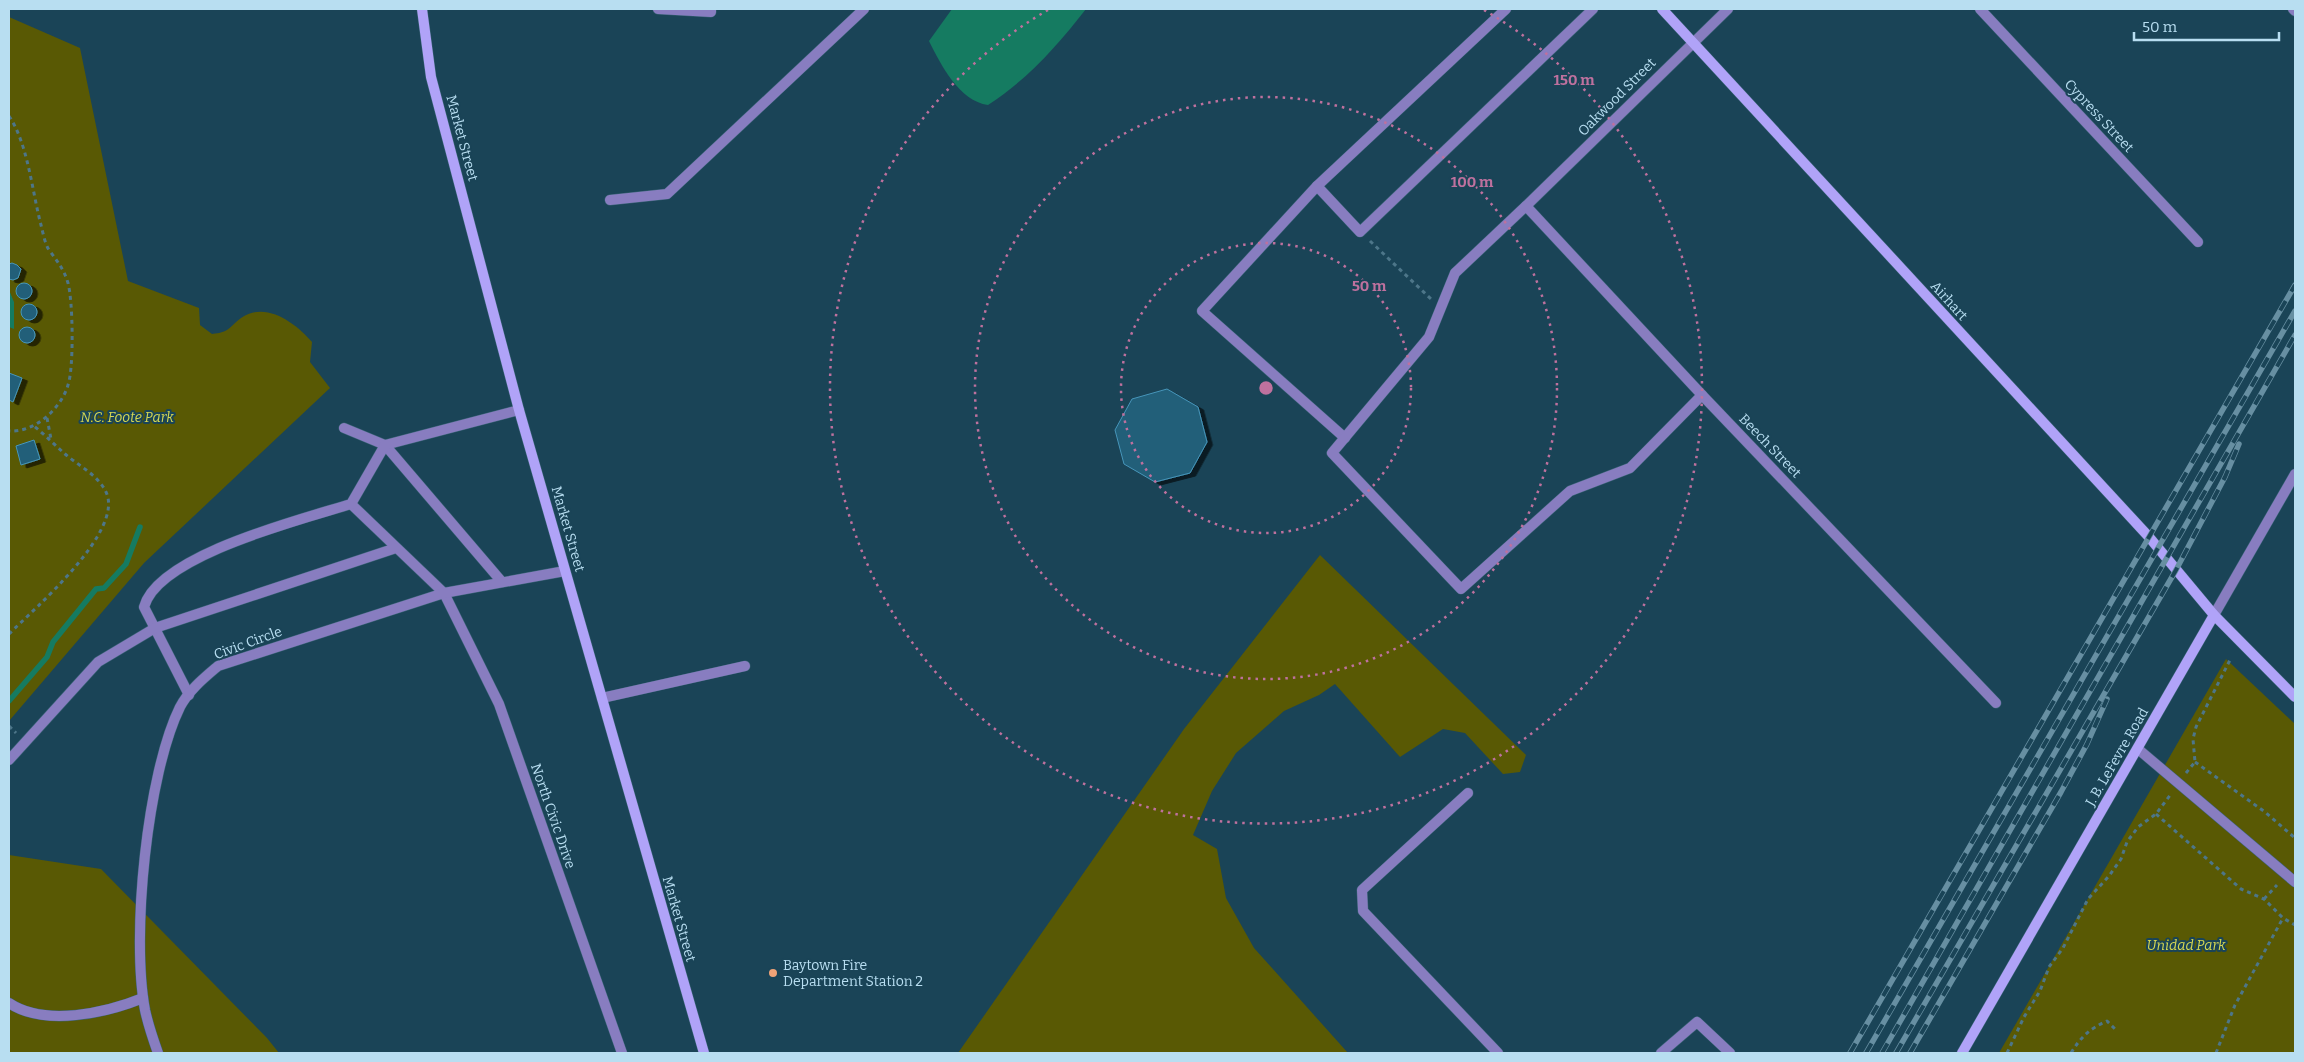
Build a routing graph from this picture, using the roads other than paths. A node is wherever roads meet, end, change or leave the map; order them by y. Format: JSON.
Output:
{"nodes":[{"id":1,"x":422,"y":9,"type":"edge"},
{"id":2,"x":658,"y":9,"type":"edge"},
{"id":3,"x":711,"y":9,"type":"edge"},
{"id":4,"x":864,"y":9,"type":"edge"},
{"id":5,"x":1506,"y":9,"type":"edge"},
{"id":6,"x":1593,"y":9,"type":"edge"},
{"id":7,"x":1662,"y":9,"type":"edge"},
{"id":8,"x":1728,"y":9,"type":"edge"},
{"id":9,"x":1980,"y":9,"type":"edge"},
{"id":10,"x":1692,"y":42,"type":"junction"},
{"id":11,"x":1317,"y":186,"type":"junction"},
{"id":12,"x":610,"y":200,"type":"dead end"},
{"id":13,"x":1526,"y":206,"type":"junction"},
{"id":14,"x":2198,"y":242,"type":"dead end"},
{"id":15,"x":1702,"y":395,"type":"junction"},
{"id":16,"x":519,"y":410,"type":"junction"},
{"id":17,"x":344,"y":428,"type":"dead end"},
{"id":18,"x":1345,"y":438,"type":"junction"},
{"id":19,"x":386,"y":445,"type":"junction"},
{"id":20,"x":2295,"y":474,"type":"edge"},
{"id":21,"x":351,"y":504,"type":"junction"},
{"id":22,"x":396,"y":548,"type":"junction"},
{"id":23,"x":565,"y":571,"type":"junction"},
{"id":24,"x":502,"y":582,"type":"junction"},
{"id":25,"x":444,"y":593,"type":"junction"},
{"id":26,"x":2214,"y":615,"type":"junction"},
{"id":27,"x":154,"y":628,"type":"junction"},
{"id":28,"x":746,"y":666,"type":"dead end"},
{"id":29,"x":189,"y":694,"type":"junction"},
{"id":30,"x":2295,"y":697,"type":"edge"},
{"id":31,"x":602,"y":698,"type":"junction"},
{"id":32,"x":1996,"y":703,"type":"dead end"},
{"id":33,"x":2138,"y":749,"type":"junction"},
{"id":34,"x":9,"y":760,"type":"edge"},
{"id":35,"x":1468,"y":793,"type":"dead end"},
{"id":36,"x":2295,"y":882,"type":"edge"},
{"id":37,"x":143,"y":998,"type":"junction"},
{"id":38,"x":9,"y":1003,"type":"edge"},
{"id":39,"x":158,"y":1053,"type":"edge"},
{"id":40,"x":622,"y":1053,"type":"edge"},
{"id":41,"x":704,"y":1053,"type":"edge"},
{"id":42,"x":1498,"y":1053,"type":"edge"},
{"id":43,"x":1661,"y":1053,"type":"edge"},
{"id":44,"x":1730,"y":1053,"type":"edge"},
{"id":45,"x":1962,"y":1053,"type":"edge"}],
"edges":[{"from":1,"to":16,"type":"street","name":"Market Street"},
{"from":2,"to":3,"type":"street"},
{"from":4,"to":12,"type":"street"},
{"from":5,"to":11,"type":"street"},
{"from":6,"to":11,"type":"street"},
{"from":7,"to":10,"type":"street","name":"Airhart"},
{"from":8,"to":10,"type":"street","name":"Oakwood Street"},
{"from":9,"to":14,"type":"street","name":"Cypress Street"},
{"from":10,"to":13,"type":"street","name":"Oakwood Street"},
{"from":10,"to":26,"type":"street","name":"Airhart"},
{"from":11,"to":18,"type":"street"},
{"from":13,"to":15,"type":"street","name":"Beech Street"},
{"from":13,"to":18,"type":"street","name":"Oakwood Street"},
{"from":15,"to":18,"type":"street","name":"Oakwood Street"},
{"from":15,"to":32,"type":"street","name":"Beech Street"},
{"from":16,"to":19,"type":"street"},
{"from":16,"to":23,"type":"street","name":"Market Street"},
{"from":17,"to":19,"type":"street"},
{"from":19,"to":21,"type":"street"},
{"from":19,"to":24,"type":"street"},
{"from":20,"to":26,"type":"street","name":"J. B. LeFevre Road"},
{"from":21,"to":22,"type":"street"},
{"from":21,"to":27,"type":"street"},
{"from":22,"to":25,"type":"street"},
{"from":22,"to":27,"type":"street"},
{"from":23,"to":24,"type":"street","name":"Civic Circle"},
{"from":23,"to":31,"type":"street","name":"Market Street"},
{"from":24,"to":25,"type":"street","name":"Civic Circle"},
{"from":25,"to":29,"type":"street","name":"Civic Circle"},
{"from":25,"to":40,"type":"street","name":"North Civic Drive"},
{"from":26,"to":30,"type":"street","name":"Airhart"},
{"from":26,"to":33,"type":"street","name":"J. B. LeFevre Road"},
{"from":27,"to":29,"type":"street"},
{"from":27,"to":34,"type":"street"},
{"from":28,"to":31,"type":"street"},
{"from":29,"to":37,"type":"street","name":"Civic Circle"},
{"from":31,"to":41,"type":"street","name":"Market Street"},
{"from":33,"to":36,"type":"street"},
{"from":33,"to":45,"type":"street","name":"J. B. LeFevre Road"},
{"from":35,"to":42,"type":"street"},
{"from":37,"to":38,"type":"street"},
{"from":37,"to":39,"type":"street","name":"Civic Circle"},
{"from":43,"to":44,"type":"street"}]}
